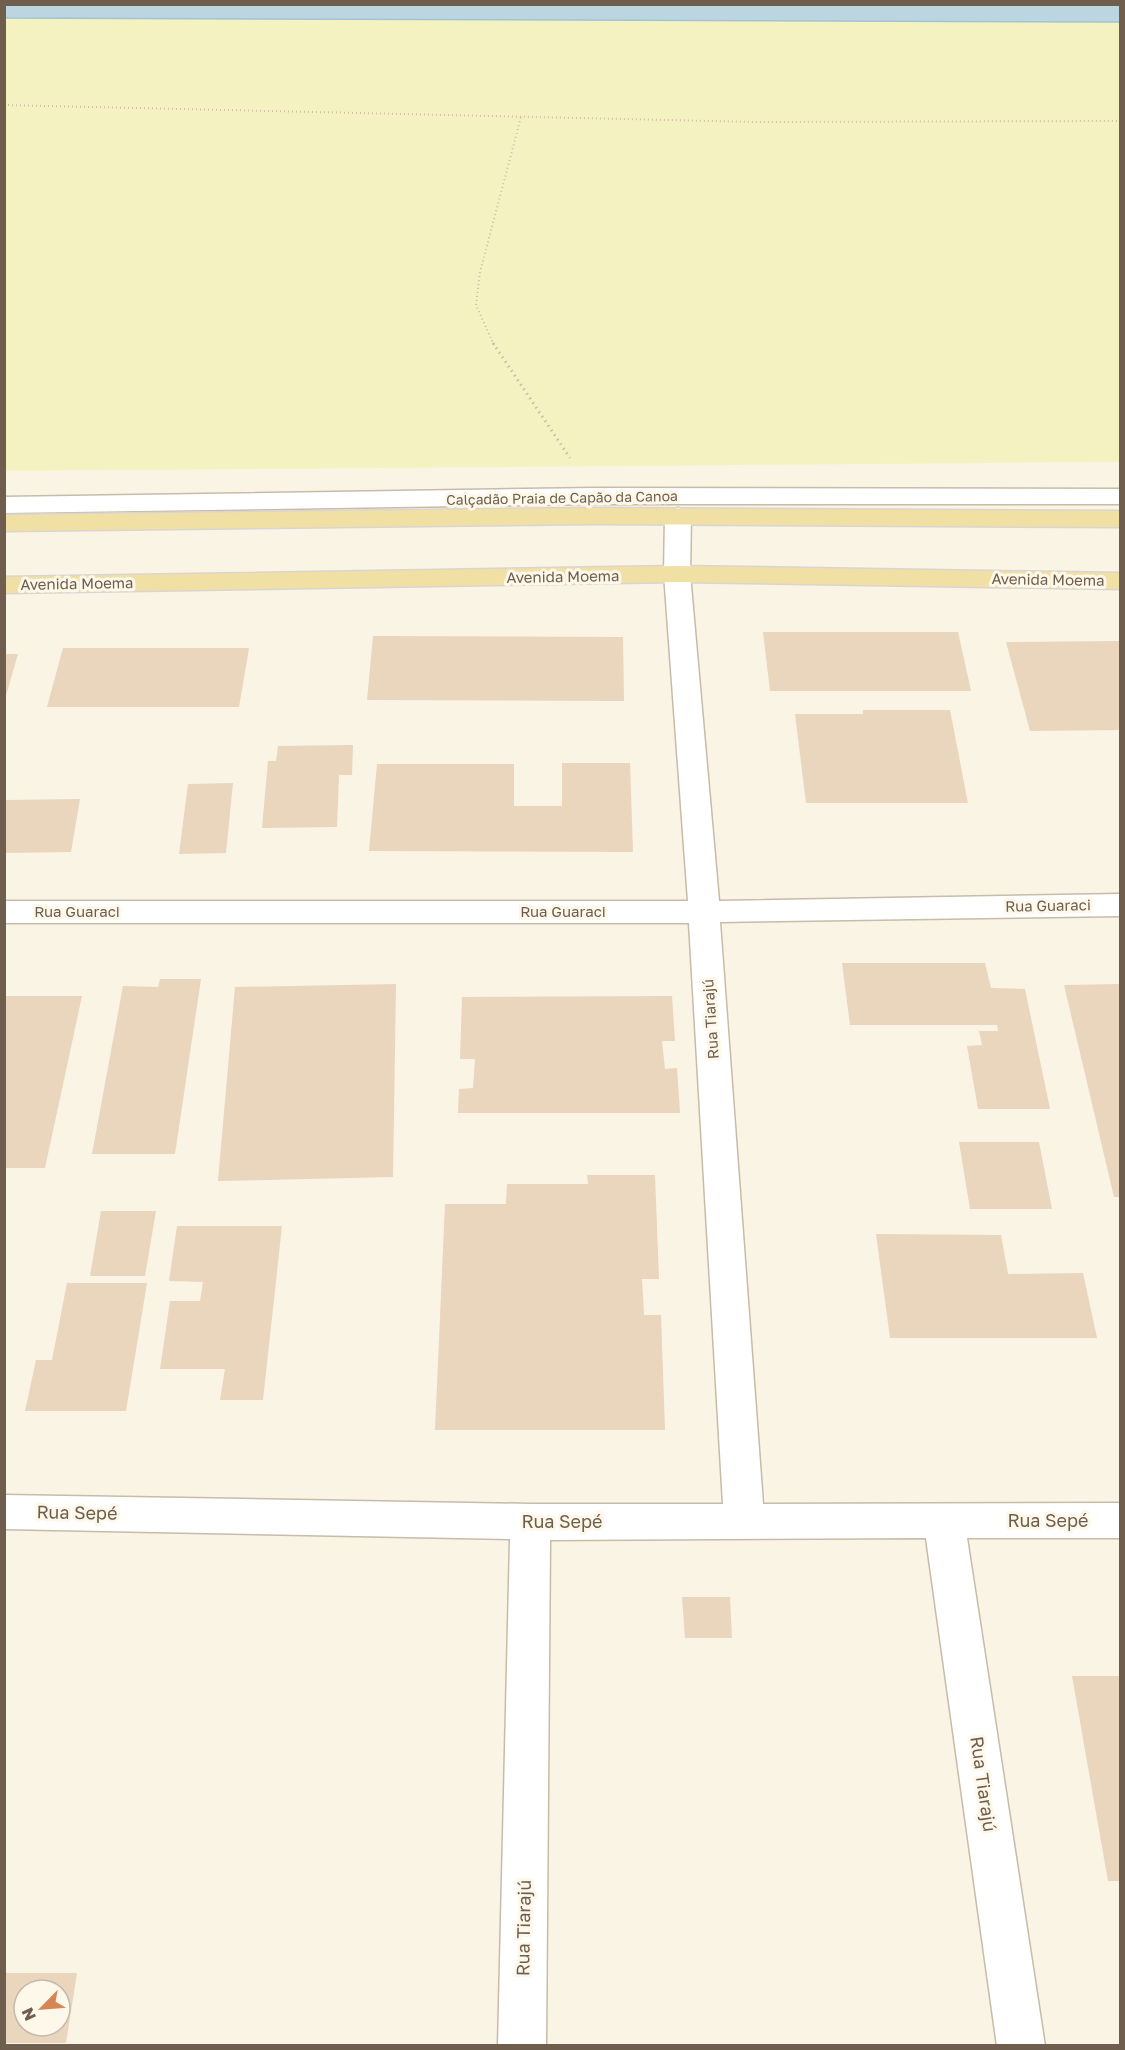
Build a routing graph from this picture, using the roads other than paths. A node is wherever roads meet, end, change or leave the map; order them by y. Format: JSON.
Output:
{"nodes":[{"id":1,"x":1120,"y":497,"type":"edge"},
{"id":2,"x":4,"y":506,"type":"edge"},
{"id":3,"x":678,"y":516,"type":"junction"},
{"id":4,"x":1120,"y":519,"type":"edge"},
{"id":5,"x":4,"y":523,"type":"edge"},
{"id":6,"x":676,"y":574,"type":"junction"},
{"id":7,"x":1120,"y":581,"type":"edge"},
{"id":8,"x":4,"y":585,"type":"edge"},
{"id":9,"x":1120,"y":905,"type":"edge"},
{"id":10,"x":4,"y":912,"type":"edge"},
{"id":11,"x":704,"y":912,"type":"junction"},
{"id":12,"x":4,"y":1512,"type":"edge"},
{"id":13,"x":1120,"y":1520,"type":"edge"},
{"id":14,"x":530,"y":1522,"type":"junction"},
{"id":15,"x":744,"y":1522,"type":"junction"},
{"id":16,"x":944,"y":1522,"type":"junction"},
{"id":17,"x":522,"y":2046,"type":"edge"},
{"id":18,"x":1022,"y":2046,"type":"edge"}],
"edges":[{"from":1,"to":2,"type":"street","name":"Calçadão Praia de Capão da Canoa"},
{"from":3,"to":4,"type":"main road"},
{"from":3,"to":5,"type":"main road"},
{"from":3,"to":6,"type":"street","name":"Rua Tiarajú"},
{"from":6,"to":7,"type":"main road","name":"Avenida Moema"},
{"from":6,"to":8,"type":"main road","name":"Avenida Moema"},
{"from":6,"to":11,"type":"street","name":"Rua Tiarajú"},
{"from":9,"to":11,"type":"street","name":"Rua Guaraci"},
{"from":10,"to":11,"type":"street","name":"Rua Guaraci"},
{"from":11,"to":15,"type":"street","name":"Rua Tiarajú"},
{"from":12,"to":14,"type":"street","name":"Rua Sepé"},
{"from":13,"to":16,"type":"street","name":"Rua Sepé"},
{"from":14,"to":15,"type":"street","name":"Rua Sepé"},
{"from":14,"to":17,"type":"street","name":"Rua Tiarajú"},
{"from":15,"to":16,"type":"street","name":"Rua Sepé"},
{"from":16,"to":18,"type":"street","name":"Rua Tiarajú"}]}
